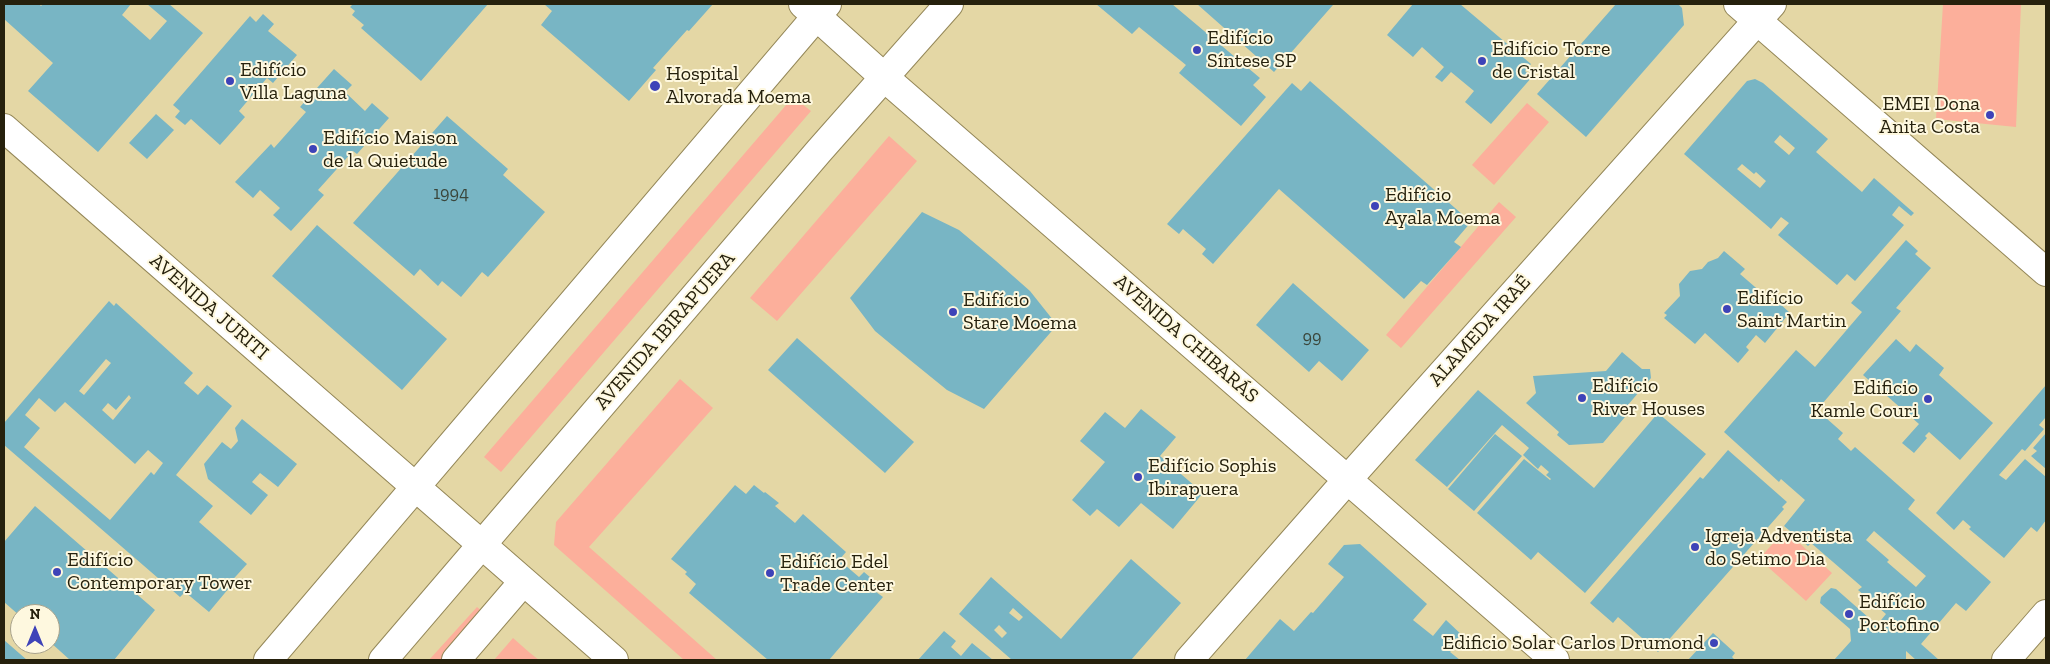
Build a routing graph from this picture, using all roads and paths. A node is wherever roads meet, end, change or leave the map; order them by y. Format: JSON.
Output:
{"nodes":[{"id":1,"x":949,"y":4,"type":"edge"},
{"id":2,"x":816,"y":8,"type":"edge"},
{"id":3,"x":1756,"y":9,"type":"edge"},
{"id":4,"x":885,"y":78,"type":"junction"},
{"id":5,"x":4,"y":128,"type":"edge"},
{"id":6,"x":2046,"y":272,"type":"edge"},
{"id":7,"x":1348,"y":479,"type":"junction"},
{"id":8,"x":415,"y":487,"type":"junction"},
{"id":9,"x":481,"y":546,"type":"junction"},
{"id":10,"x":523,"y":582,"type":"junction"},
{"id":11,"x":2046,"y":614,"type":"edge"},
{"id":12,"x":268,"y":660,"type":"edge"},
{"id":13,"x":383,"y":660,"type":"edge"},
{"id":14,"x":456,"y":660,"type":"edge"},
{"id":15,"x":614,"y":660,"type":"edge"},
{"id":16,"x":1189,"y":660,"type":"edge"},
{"id":17,"x":1555,"y":660,"type":"edge"},
{"id":18,"x":2006,"y":660,"type":"edge"}],
"edges":[{"from":1,"to":4,"type":"street","name":"AVENIDA IBIRAPUERA"},
{"from":2,"to":4,"type":"street","name":"AVENIDA CHIBARÁS"},
{"from":2,"to":8,"type":"street"},
{"from":3,"to":6,"type":"street"},
{"from":3,"to":7,"type":"street","name":"ALAMEDA IRAÉ"},
{"from":4,"to":7,"type":"street","name":"AVENIDA CHIBARÁS"},
{"from":4,"to":9,"type":"street","name":"AVENIDA IBIRAPUERA"},
{"from":5,"to":8,"type":"street","name":"AVENIDA JURITI"},
{"from":7,"to":16,"type":"street","name":"ALAMEDA IRAÉ"},
{"from":7,"to":17,"type":"street","name":"AVENIDA CHIBARÁS"},
{"from":8,"to":9,"type":"street","name":"AVENIDA JURITI"},
{"from":8,"to":12,"type":"street"},
{"from":9,"to":10,"type":"street","name":"AVENIDA JURITI"},
{"from":9,"to":13,"type":"street","name":"AVENIDA IBIRAPUERA"},
{"from":10,"to":14,"type":"street"},
{"from":10,"to":15,"type":"street","name":"AVENIDA JURITI"},
{"from":11,"to":18,"type":"street"}]}
